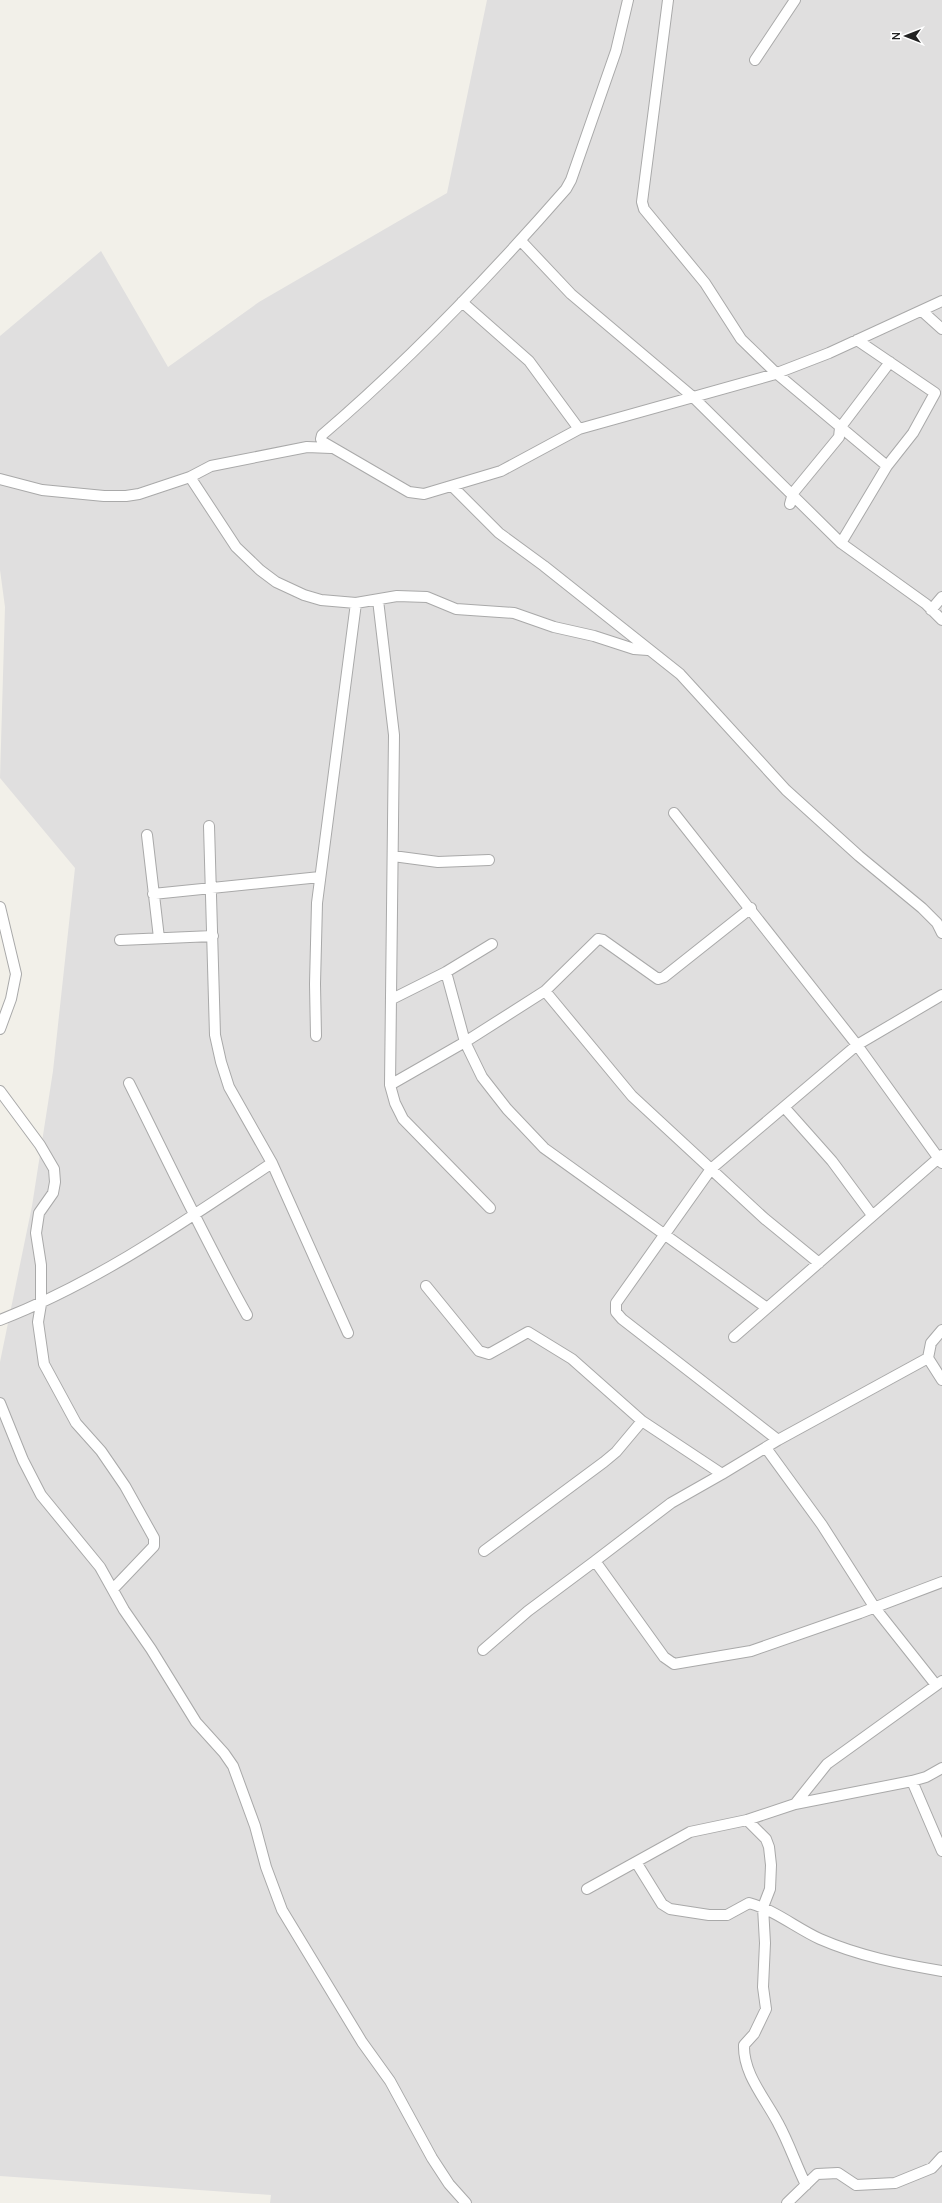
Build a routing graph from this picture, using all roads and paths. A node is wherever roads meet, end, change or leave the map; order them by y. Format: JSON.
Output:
{"nodes":[{"id":1,"x":628,"y":0,"type":"edge"},
{"id":2,"x":668,"y":0,"type":"edge"},
{"id":3,"x":795,"y":0,"type":"edge"},
{"id":4,"x":755,"y":60,"type":"dead end"},
{"id":5,"x":521,"y":241,"type":"junction"},
{"id":6,"x":942,"y":301,"type":"edge"},
{"id":7,"x":462,"y":302,"type":"junction"},
{"id":8,"x":922,"y":311,"type":"junction"},
{"id":9,"x":942,"y":329,"type":"edge"},
{"id":10,"x":857,"y":340,"type":"junction"},
{"id":11,"x":890,"y":362,"type":"junction"},
{"id":12,"x":776,"y":374,"type":"junction"},
{"id":13,"x":693,"y":396,"type":"junction"},
{"id":14,"x":579,"y":428,"type":"junction"},
{"id":15,"x":840,"y":428,"type":"junction"},
{"id":16,"x":333,"y":448,"type":"junction"},
{"id":17,"x":887,"y":466,"type":"junction"},
{"id":18,"x":190,"y":477,"type":"junction"},
{"id":19,"x":0,"y":479,"type":"edge"},
{"id":20,"x":452,"y":486,"type":"junction"},
{"id":21,"x":793,"y":493,"type":"junction"},
{"id":22,"x":790,"y":504,"type":"dead end"},
{"id":23,"x":841,"y":543,"type":"junction"},
{"id":24,"x":942,"y":597,"type":"edge"},
{"id":25,"x":378,"y":600,"type":"junction"},
{"id":26,"x":356,"y":603,"type":"junction"},
{"id":27,"x":931,"y":610,"type":"junction"},
{"id":28,"x":942,"y":620,"type":"edge"},
{"id":29,"x":648,"y":650,"type":"junction"},
{"id":30,"x":674,"y":813,"type":"dead end"},
{"id":31,"x":209,"y":826,"type":"dead end"},
{"id":32,"x":147,"y":835,"type":"dead end"},
{"id":33,"x":393,"y":856,"type":"junction"},
{"id":34,"x":489,"y":860,"type":"dead end"},
{"id":35,"x":320,"y":877,"type":"junction"},
{"id":36,"x":212,"y":888,"type":"junction"},
{"id":37,"x":153,"y":894,"type":"junction"},
{"id":38,"x":0,"y":907,"type":"edge"},
{"id":39,"x":751,"y":908,"type":"junction"},
{"id":40,"x":940,"y":921,"type":"edge"},
{"id":41,"x":942,"y":933,"type":"edge"},
{"id":42,"x":213,"y":936,"type":"junction"},
{"id":43,"x":159,"y":938,"type":"junction"},
{"id":44,"x":120,"y":940,"type":"dead end"},
{"id":45,"x":492,"y":944,"type":"dead end"},
{"id":46,"x":446,"y":972,"type":"junction"},
{"id":47,"x":545,"y":991,"type":"junction"},
{"id":48,"x":942,"y":994,"type":"edge"},
{"id":49,"x":392,"y":999,"type":"junction"},
{"id":50,"x":0,"y":1029,"type":"edge"},
{"id":51,"x":316,"y":1036,"type":"dead end"},
{"id":52,"x":465,"y":1042,"type":"junction"},
{"id":53,"x":857,"y":1045,"type":"junction"},
{"id":54,"x":129,"y":1083,"type":"dead end"},
{"id":55,"x":390,"y":1085,"type":"junction"},
{"id":56,"x":0,"y":1091,"type":"edge"},
{"id":57,"x":784,"y":1107,"type":"junction"},
{"id":58,"x":941,"y":1159,"type":"edge"},
{"id":59,"x":272,"y":1163,"type":"junction"},
{"id":60,"x":711,"y":1169,"type":"junction"},
{"id":61,"x":490,"y":1208,"type":"dead end"},
{"id":62,"x":195,"y":1214,"type":"junction"},
{"id":63,"x":872,"y":1215,"type":"junction"},
{"id":64,"x":665,"y":1234,"type":"junction"},
{"id":65,"x":819,"y":1263,"type":"junction"},
{"id":66,"x":426,"y":1286,"type":"dead end"},
{"id":67,"x":41,"y":1304,"type":"junction"},
{"id":68,"x":767,"y":1308,"type":"junction"},
{"id":69,"x":247,"y":1315,"type":"dead end"},
{"id":70,"x":0,"y":1320,"type":"edge"},
{"id":71,"x":942,"y":1330,"type":"edge"},
{"id":72,"x":348,"y":1333,"type":"dead end"},
{"id":73,"x":734,"y":1337,"type":"dead end"},
{"id":74,"x":928,"y":1358,"type":"junction"},
{"id":75,"x":942,"y":1380,"type":"edge"},
{"id":76,"x":0,"y":1403,"type":"edge"},
{"id":77,"x":642,"y":1421,"type":"junction"},
{"id":78,"x":778,"y":1440,"type":"junction"},
{"id":79,"x":766,"y":1448,"type":"junction"},
{"id":80,"x":722,"y":1474,"type":"junction"},
{"id":81,"x":484,"y":1551,"type":"dead end"},
{"id":82,"x":595,"y":1561,"type":"junction"},
{"id":83,"x":942,"y":1582,"type":"edge"},
{"id":84,"x":113,"y":1589,"type":"junction"},
{"id":85,"x":875,"y":1608,"type":"junction"},
{"id":86,"x":483,"y":1650,"type":"dead end"},
{"id":87,"x":939,"y":1683,"type":"edge"},
{"id":88,"x":942,"y":1768,"type":"edge"},
{"id":89,"x":912,"y":1782,"type":"junction"},
{"id":90,"x":795,"y":1804,"type":"junction"},
{"id":91,"x":748,"y":1820,"type":"junction"},
{"id":92,"x":942,"y":1851,"type":"edge"},
{"id":93,"x":636,"y":1862,"type":"junction"},
{"id":94,"x":587,"y":1889,"type":"dead end"},
{"id":95,"x":763,"y":1907,"type":"junction"},
{"id":96,"x":942,"y":1971,"type":"edge"},
{"id":97,"x":942,"y":2157,"type":"edge"},
{"id":98,"x":806,"y":2186,"type":"junction"},
{"id":99,"x":466,"y":2203,"type":"edge"},
{"id":100,"x":787,"y":2203,"type":"edge"}],
"edges":[{"from":1,"to":5,"type":"street"},
{"from":2,"to":12,"type":"street"},
{"from":3,"to":4,"type":"street"},
{"from":5,"to":7,"type":"street"},
{"from":5,"to":13,"type":"street"},
{"from":6,"to":8,"type":"street"},
{"from":7,"to":14,"type":"street"},
{"from":7,"to":16,"type":"street"},
{"from":8,"to":9,"type":"street"},
{"from":8,"to":10,"type":"street"},
{"from":10,"to":11,"type":"street"},
{"from":10,"to":12,"type":"street"},
{"from":11,"to":15,"type":"street"},
{"from":11,"to":17,"type":"street"},
{"from":12,"to":13,"type":"street"},
{"from":12,"to":15,"type":"street"},
{"from":13,"to":14,"type":"street"},
{"from":13,"to":21,"type":"street"},
{"from":14,"to":20,"type":"street"},
{"from":15,"to":17,"type":"street"},
{"from":15,"to":21,"type":"street"},
{"from":16,"to":18,"type":"street"},
{"from":16,"to":20,"type":"street"},
{"from":17,"to":23,"type":"street"},
{"from":18,"to":19,"type":"street"},
{"from":18,"to":26,"type":"street"},
{"from":20,"to":29,"type":"street"},
{"from":21,"to":22,"type":"street"},
{"from":21,"to":23,"type":"street"},
{"from":23,"to":27,"type":"street"},
{"from":24,"to":27,"type":"street"},
{"from":25,"to":26,"type":"street"},
{"from":25,"to":29,"type":"street"},
{"from":25,"to":33,"type":"street"},
{"from":26,"to":35,"type":"street"},
{"from":27,"to":28,"type":"street"},
{"from":29,"to":40,"type":"street"},
{"from":30,"to":39,"type":"street"},
{"from":31,"to":36,"type":"street"},
{"from":32,"to":37,"type":"street"},
{"from":33,"to":34,"type":"street"},
{"from":33,"to":49,"type":"street"},
{"from":35,"to":36,"type":"street"},
{"from":35,"to":51,"type":"street"},
{"from":36,"to":37,"type":"street"},
{"from":36,"to":42,"type":"street"},
{"from":37,"to":43,"type":"street"},
{"from":38,"to":50,"type":"street"},
{"from":39,"to":47,"type":"street"},
{"from":39,"to":53,"type":"street"},
{"from":40,"to":41,"type":"street"},
{"from":42,"to":43,"type":"street"},
{"from":42,"to":59,"type":"street"},
{"from":43,"to":44,"type":"street"},
{"from":45,"to":46,"type":"street"},
{"from":46,"to":49,"type":"street"},
{"from":46,"to":52,"type":"street"},
{"from":47,"to":52,"type":"street"},
{"from":47,"to":60,"type":"street"},
{"from":48,"to":53,"type":"street"},
{"from":49,"to":55,"type":"street"},
{"from":52,"to":55,"type":"street"},
{"from":52,"to":64,"type":"street"},
{"from":53,"to":57,"type":"street"},
{"from":53,"to":58,"type":"street"},
{"from":54,"to":62,"type":"street"},
{"from":55,"to":61,"type":"street"},
{"from":56,"to":67,"type":"street"},
{"from":57,"to":60,"type":"street"},
{"from":57,"to":63,"type":"street"},
{"from":58,"to":63,"type":"street"},
{"from":59,"to":62,"type":"street"},
{"from":59,"to":72,"type":"street"},
{"from":60,"to":64,"type":"street"},
{"from":60,"to":65,"type":"street"},
{"from":62,"to":67,"type":"street"},
{"from":62,"to":69,"type":"street"},
{"from":63,"to":65,"type":"street"},
{"from":64,"to":68,"type":"street"},
{"from":64,"to":78,"type":"street"},
{"from":65,"to":68,"type":"street"},
{"from":66,"to":77,"type":"street"},
{"from":67,"to":70,"type":"street"},
{"from":67,"to":84,"type":"street"},
{"from":68,"to":73,"type":"street"},
{"from":71,"to":74,"type":"street"},
{"from":74,"to":75,"type":"street"},
{"from":74,"to":78,"type":"street"},
{"from":76,"to":84,"type":"street"},
{"from":77,"to":80,"type":"street"},
{"from":77,"to":81,"type":"street"},
{"from":78,"to":79,"type":"street"},
{"from":79,"to":80,"type":"street"},
{"from":79,"to":85,"type":"street"},
{"from":80,"to":82,"type":"street"},
{"from":82,"to":85,"type":"street"},
{"from":82,"to":86,"type":"street"},
{"from":83,"to":85,"type":"street"},
{"from":84,"to":99,"type":"street"},
{"from":85,"to":87,"type":"street"},
{"from":87,"to":90,"type":"street"},
{"from":88,"to":89,"type":"street"},
{"from":89,"to":90,"type":"street"},
{"from":89,"to":92,"type":"street"},
{"from":90,"to":91,"type":"street"},
{"from":91,"to":93,"type":"street"},
{"from":91,"to":95,"type":"street"},
{"from":93,"to":94,"type":"street"},
{"from":93,"to":95,"type":"street"},
{"from":95,"to":96,"type":"street"},
{"from":95,"to":98,"type":"street"},
{"from":97,"to":98,"type":"street"},
{"from":98,"to":100,"type":"street"}]}
